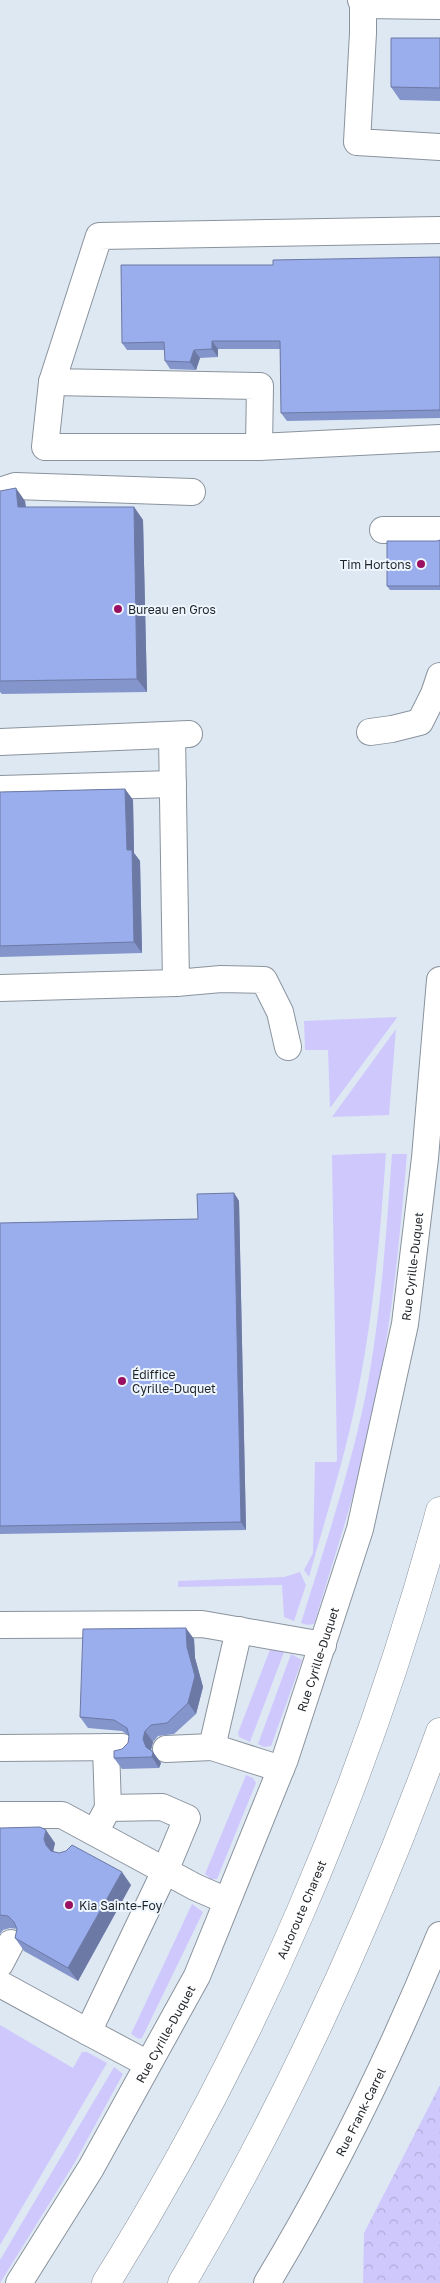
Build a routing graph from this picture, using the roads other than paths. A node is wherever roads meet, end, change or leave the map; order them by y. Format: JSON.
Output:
{"nodes":[{"id":1,"x":362,"y":2,"type":"edge"},
{"id":2,"x":440,"y":6,"type":"edge"},
{"id":3,"x":440,"y":147,"type":"edge"},
{"id":4,"x":440,"y":230,"type":"edge"},
{"id":5,"x":52,"y":382,"type":"junction"},
{"id":6,"x":440,"y":438,"type":"edge"},
{"id":7,"x":259,"y":447,"type":"junction"},
{"id":8,"x":0,"y":491,"type":"edge"},
{"id":9,"x":192,"y":492,"type":"dead end"},
{"id":10,"x":383,"y":530,"type":"dead end"},
{"id":11,"x":440,"y":530,"type":"edge"},
{"id":12,"x":440,"y":676,"type":"edge"},
{"id":13,"x":370,"y":732,"type":"dead end"},
{"id":14,"x":0,"y":742,"type":"edge"},
{"id":15,"x":173,"y":784,"type":"junction"},
{"id":16,"x":0,"y":789,"type":"edge"},
{"id":17,"x":440,"y":980,"type":"edge"},
{"id":18,"x":176,"y":983,"type":"junction"},
{"id":19,"x":0,"y":988,"type":"edge"},
{"id":20,"x":288,"y":1047,"type":"dead end"},
{"id":21,"x":440,"y":1511,"type":"edge"},
{"id":22,"x":0,"y":1625,"type":"edge"},
{"id":23,"x":239,"y":1630,"type":"junction"},
{"id":24,"x":323,"y":1645,"type":"junction"},
{"id":25,"x":440,"y":1732,"type":"edge"},
{"id":26,"x":212,"y":1746,"type":"junction"},
{"id":27,"x":0,"y":1748,"type":"edge"},
{"id":28,"x":166,"y":1749,"type":"dead end"},
{"id":29,"x":281,"y":1770,"type":"junction"},
{"id":30,"x":108,"y":1808,"type":"junction"},
{"id":31,"x":0,"y":1815,"type":"edge"},
{"id":32,"x":89,"y":1829,"type":"junction"},
{"id":33,"x":68,"y":1850,"type":"edge"},
{"id":34,"x":165,"y":1871,"type":"junction"},
{"id":35,"x":227,"y":1901,"type":"junction"},
{"id":36,"x":440,"y":1935,"type":"edge"},
{"id":37,"x":0,"y":1984,"type":"edge"},
{"id":38,"x":88,"y":2032,"type":"junction"},
{"id":39,"x":148,"y":2064,"type":"junction"},
{"id":40,"x":19,"y":2283,"type":"edge"},
{"id":41,"x":106,"y":2283,"type":"edge"},
{"id":42,"x":182,"y":2283,"type":"edge"},
{"id":43,"x":267,"y":2283,"type":"edge"}],
"edges":[{"from":1,"to":2,"type":"street"},
{"from":1,"to":3,"type":"street"},
{"from":4,"to":5,"type":"street"},
{"from":5,"to":7,"type":"street"},
{"from":5,"to":7,"type":"street"},
{"from":6,"to":7,"type":"street"},
{"from":8,"to":9,"type":"street"},
{"from":10,"to":11,"type":"street"},
{"from":12,"to":13,"type":"street"},
{"from":14,"to":15,"type":"street"},
{"from":15,"to":16,"type":"street"},
{"from":15,"to":18,"type":"street"},
{"from":17,"to":24,"type":"street","name":"Rue Cyrille-Duquet"},
{"from":18,"to":19,"type":"street"},
{"from":18,"to":20,"type":"street"},
{"from":21,"to":41,"type":"highway","name":"Autoroute Charest"},
{"from":22,"to":23,"type":"street"},
{"from":23,"to":24,"type":"street"},
{"from":23,"to":26,"type":"street"},
{"from":24,"to":29,"type":"street","name":"Rue Cyrille-Duquet"},
{"from":25,"to":42,"type":"highway"},
{"from":26,"to":28,"type":"street"},
{"from":26,"to":29,"type":"street"},
{"from":27,"to":30,"type":"street"},
{"from":29,"to":35,"type":"street","name":"Rue Cyrille-Duquet"},
{"from":30,"to":32,"type":"street"},
{"from":30,"to":34,"type":"street"},
{"from":31,"to":32,"type":"street"},
{"from":32,"to":33,"type":"street"},
{"from":32,"to":34,"type":"street"},
{"from":34,"to":35,"type":"street"},
{"from":34,"to":38,"type":"street"},
{"from":35,"to":39,"type":"street","name":"Rue Cyrille-Duquet"},
{"from":36,"to":43,"type":"street","name":"Rue Frank-Carrel"},
{"from":37,"to":38,"type":"street"},
{"from":38,"to":39,"type":"street"},
{"from":39,"to":40,"type":"street","name":"Rue Cyrille-Duquet"}]}
